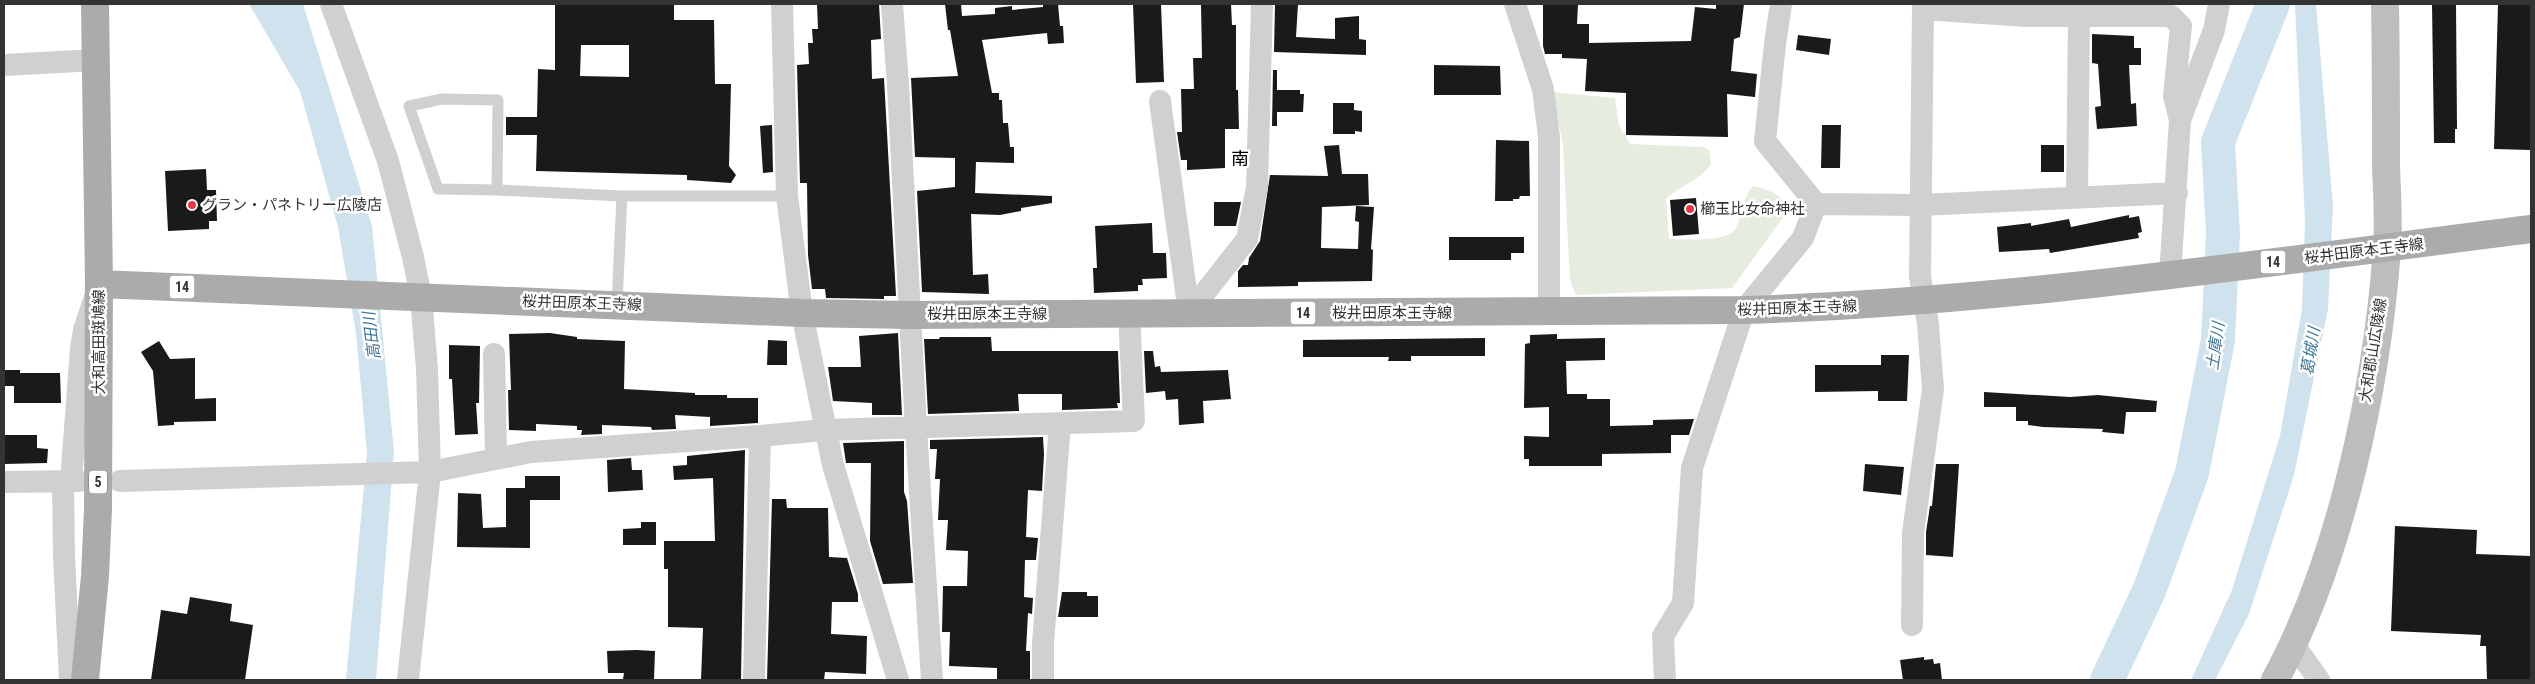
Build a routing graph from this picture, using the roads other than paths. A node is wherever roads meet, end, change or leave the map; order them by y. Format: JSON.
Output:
{"nodes":[{"id":1,"x":95,"y":4,"type":"edge"},
{"id":2,"x":331,"y":4,"type":"edge"},
{"id":3,"x":782,"y":4,"type":"edge"},
{"id":4,"x":892,"y":4,"type":"edge"},
{"id":5,"x":1262,"y":4,"type":"edge"},
{"id":6,"x":1515,"y":4,"type":"edge"},
{"id":7,"x":1781,"y":4,"type":"edge"},
{"id":8,"x":2219,"y":4,"type":"edge"},
{"id":9,"x":2385,"y":4,"type":"edge"},
{"id":10,"x":1923,"y":6,"type":"edge"},
{"id":11,"x":2078,"y":16,"type":"junction"},
{"id":12,"x":96,"y":60,"type":"junction"},
{"id":13,"x":4,"y":65,"type":"edge"},
{"id":14,"x":1160,"y":102,"type":"dead end"},
{"id":15,"x":2180,"y":120,"type":"junction"},
{"id":16,"x":498,"y":190,"type":"junction"},
{"id":17,"x":2177,"y":193,"type":"junction"},
{"id":18,"x":622,"y":196,"type":"junction"},
{"id":19,"x":787,"y":196,"type":"junction"},
{"id":20,"x":2077,"y":197,"type":"junction"},
{"id":21,"x":1816,"y":204,"type":"junction"},
{"id":22,"x":1920,"y":204,"type":"junction"},
{"id":23,"x":2531,"y":229,"type":"edge"},
{"id":24,"x":2375,"y":249,"type":"junction"},
{"id":25,"x":2177,"y":275,"type":"junction"},
{"id":26,"x":99,"y":284,"type":"junction"},
{"id":27,"x":421,"y":297,"type":"junction"},
{"id":28,"x":1923,"y":301,"type":"junction"},
{"id":29,"x":617,"y":304,"type":"junction"},
{"id":30,"x":1744,"y":310,"type":"junction"},
{"id":31,"x":802,"y":313,"type":"junction"},
{"id":32,"x":1129,"y":313,"type":"junction"},
{"id":33,"x":1189,"y":313,"type":"junction"},
{"id":34,"x":1549,"y":313,"type":"junction"},
{"id":35,"x":910,"y":315,"type":"junction"},
{"id":36,"x":494,"y":354,"type":"dead end"},
{"id":37,"x":1060,"y":424,"type":"junction"},
{"id":38,"x":916,"y":428,"type":"junction"},
{"id":39,"x":824,"y":430,"type":"junction"},
{"id":40,"x":760,"y":436,"type":"junction"},
{"id":41,"x":496,"y":458,"type":"junction"},
{"id":42,"x":430,"y":472,"type":"junction"},
{"id":43,"x":120,"y":481,"type":"dead end"},
{"id":44,"x":4,"y":482,"type":"edge"},
{"id":45,"x":72,"y":482,"type":"junction"},
{"id":46,"x":1912,"y":625,"type":"dead end"},
{"id":47,"x":2294,"y":645,"type":"junction"},
{"id":48,"x":70,"y":680,"type":"edge"},
{"id":49,"x":85,"y":680,"type":"edge"},
{"id":50,"x":408,"y":680,"type":"edge"},
{"id":51,"x":754,"y":680,"type":"edge"},
{"id":52,"x":898,"y":680,"type":"edge"},
{"id":53,"x":932,"y":680,"type":"edge"},
{"id":54,"x":1043,"y":680,"type":"edge"},
{"id":55,"x":1665,"y":680,"type":"edge"},
{"id":56,"x":2274,"y":680,"type":"edge"},
{"id":57,"x":2319,"y":680,"type":"edge"}],
"edges":[{"from":1,"to":12,"type":"main road","name":"大和高田斑鳩線","number":"5"},
{"from":2,"to":27,"type":"street"},
{"from":3,"to":19,"type":"street"},
{"from":4,"to":35,"type":"street"},
{"from":5,"to":33,"type":"street"},
{"from":6,"to":34,"type":"street"},
{"from":7,"to":21,"type":"street"},
{"from":8,"to":15,"type":"street"},
{"from":9,"to":24,"type":"main road","name":"大和郡山広陵線"},
{"from":10,"to":11,"type":"street"},
{"from":10,"to":22,"type":"street"},
{"from":11,"to":15,"type":"street"},
{"from":11,"to":20,"type":"street"},
{"from":12,"to":13,"type":"street"},
{"from":12,"to":26,"type":"main road","name":"大和高田斑鳩線","number":"5"},
{"from":14,"to":33,"type":"street"},
{"from":15,"to":17,"type":"street"},
{"from":16,"to":16,"type":"lane"},
{"from":16,"to":18,"type":"lane"},
{"from":17,"to":20,"type":"street"},
{"from":17,"to":25,"type":"street"},
{"from":18,"to":19,"type":"lane"},
{"from":18,"to":29,"type":"lane"},
{"from":19,"to":31,"type":"street"},
{"from":20,"to":22,"type":"street"},
{"from":21,"to":22,"type":"street"},
{"from":21,"to":30,"type":"street"},
{"from":22,"to":28,"type":"street"},
{"from":23,"to":24,"type":"main road","name":"桜井田原本王寺線","number":"14"},
{"from":24,"to":25,"type":"main road","name":"桜井田原本王寺線","number":"14"},
{"from":24,"to":47,"type":"main road","name":"大和郡山広陵線"},
{"from":25,"to":28,"type":"main road","name":"桜井田原本王寺線","number":"14"},
{"from":26,"to":27,"type":"main road","name":"桜井田原本王寺線","number":"14"},
{"from":26,"to":45,"type":"street"},
{"from":26,"to":49,"type":"main road","name":"大和高田斑鳩線","number":"5"},
{"from":27,"to":29,"type":"main road","name":"桜井田原本王寺線","number":"14"},
{"from":27,"to":42,"type":"street"},
{"from":28,"to":30,"type":"main road","name":"桜井田原本王寺線","number":"14"},
{"from":28,"to":46,"type":"street"},
{"from":29,"to":31,"type":"main road","name":"桜井田原本王寺線","number":"14"},
{"from":30,"to":34,"type":"main road","name":"桜井田原本王寺線","number":"14"},
{"from":30,"to":55,"type":"street"},
{"from":31,"to":35,"type":"main road","name":"桜井田原本王寺線","number":"14"},
{"from":31,"to":39,"type":"street"},
{"from":32,"to":33,"type":"main road","name":"桜井田原本王寺線","number":"14"},
{"from":32,"to":35,"type":"main road","name":"桜井田原本王寺線","number":"14"},
{"from":32,"to":37,"type":"street"},
{"from":33,"to":34,"type":"main road","name":"桜井田原本王寺線","number":"14"},
{"from":35,"to":38,"type":"street"},
{"from":36,"to":41,"type":"street"},
{"from":37,"to":38,"type":"street"},
{"from":37,"to":54,"type":"street"},
{"from":38,"to":39,"type":"street"},
{"from":38,"to":53,"type":"street"},
{"from":39,"to":40,"type":"street"},
{"from":39,"to":52,"type":"street"},
{"from":40,"to":41,"type":"street"},
{"from":40,"to":51,"type":"street"},
{"from":41,"to":42,"type":"street"},
{"from":42,"to":43,"type":"street"},
{"from":42,"to":50,"type":"street"},
{"from":44,"to":45,"type":"street"},
{"from":45,"to":48,"type":"street"},
{"from":47,"to":56,"type":"main road","name":"大和郡山広陵線"},
{"from":47,"to":57,"type":"street"}]}
